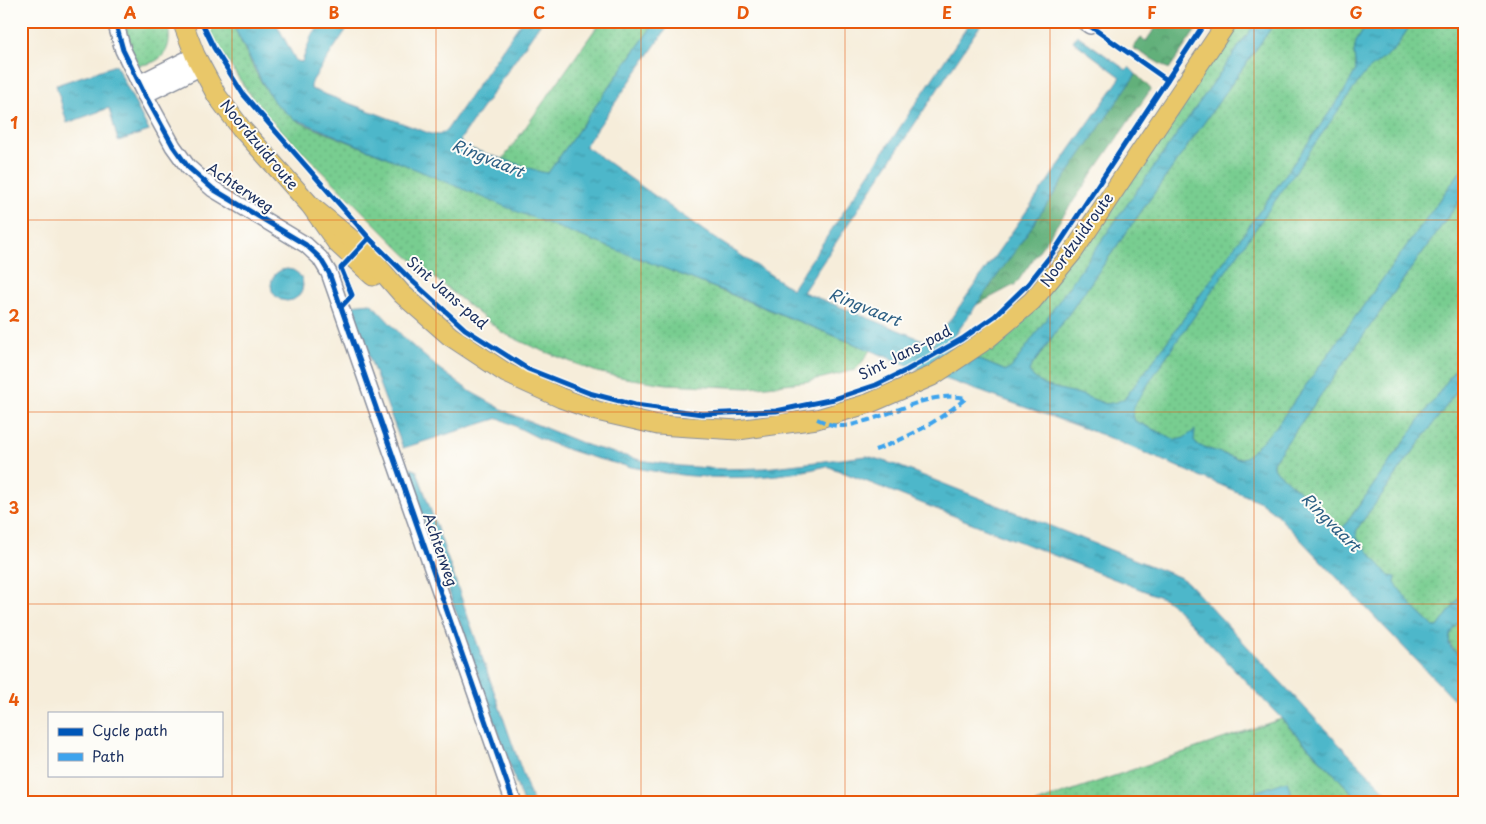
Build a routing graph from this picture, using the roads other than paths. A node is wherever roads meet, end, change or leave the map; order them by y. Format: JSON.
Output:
{"nodes":[{"id":1,"x":115,"y":21,"type":"edge"},
{"id":2,"x":170,"y":21,"type":"edge"},
{"id":3,"x":182,"y":21,"type":"edge"},
{"id":4,"x":1228,"y":21,"type":"edge"},
{"id":5,"x":198,"y":61,"type":"junction"},
{"id":6,"x":142,"y":89,"type":"junction"},
{"id":7,"x":514,"y":803,"type":"edge"}],
"edges":[{"from":1,"to":6,"type":"street","name":"Achterweg"},
{"from":2,"to":5,"type":"main road","name":"Noordzuidroute"},
{"from":3,"to":5,"type":"main road","name":"Noordzuidroute"},
{"from":4,"to":5,"type":"main road","name":"Noordzuidroute"},
{"from":5,"to":6,"type":"street"},
{"from":6,"to":7,"type":"street","name":"Achterweg"}]}
